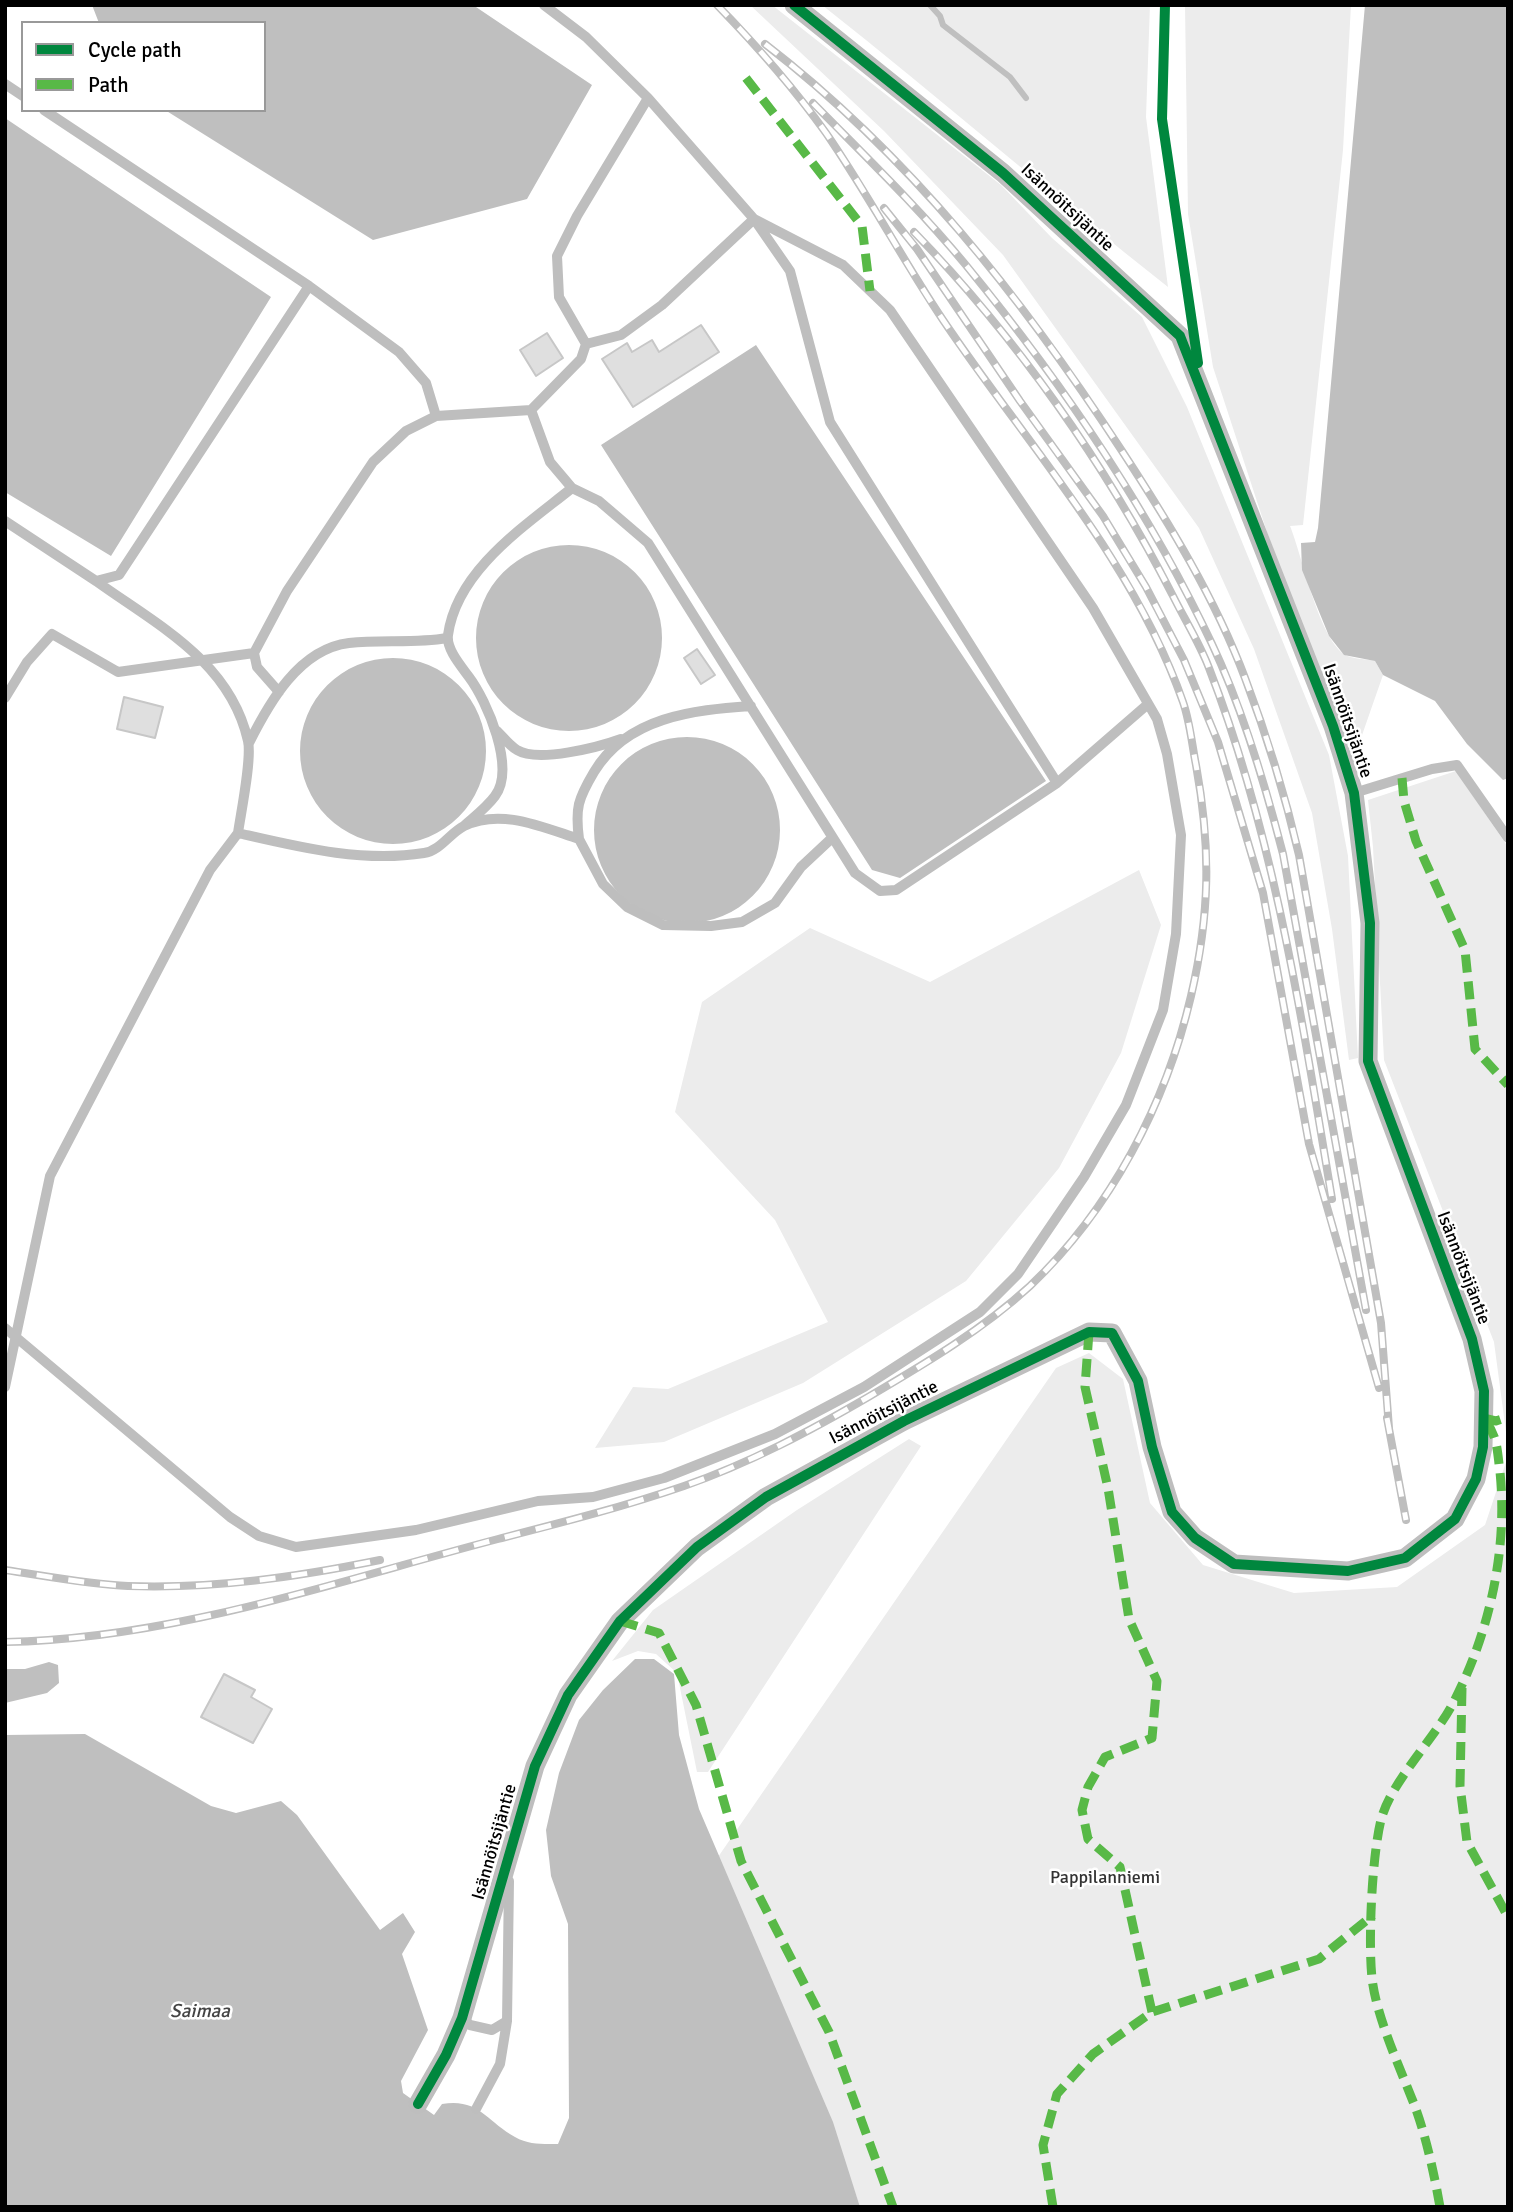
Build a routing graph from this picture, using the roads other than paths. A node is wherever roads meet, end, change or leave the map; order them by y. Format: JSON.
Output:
{"nodes":[{"id":1,"x":544,"y":5,"type":"edge"},
{"id":2,"x":794,"y":5,"type":"edge"},
{"id":3,"x":5,"y":84,"type":"edge"},
{"id":4,"x":21,"y":95,"type":"edge"},
{"id":5,"x":648,"y":99,"type":"junction"},
{"id":6,"x":47,"y":112,"type":"edge"},
{"id":7,"x":754,"y":219,"type":"junction"},
{"id":8,"x":309,"y":286,"type":"junction"},
{"id":9,"x":586,"y":344,"type":"junction"},
{"id":10,"x":531,"y":410,"type":"junction"},
{"id":11,"x":436,"y":416,"type":"junction"},
{"id":12,"x":572,"y":488,"type":"junction"},
{"id":13,"x":5,"y":521,"type":"edge"},
{"id":14,"x":96,"y":581,"type":"junction"},
{"id":15,"x":447,"y":638,"type":"junction"},
{"id":16,"x":254,"y":653,"type":"junction"},
{"id":17,"x":204,"y":658,"type":"junction"},
{"id":18,"x":279,"y":692,"type":"junction"},
{"id":19,"x":5,"y":698,"type":"edge"},
{"id":20,"x":1148,"y":704,"type":"junction"},
{"id":21,"x":751,"y":706,"type":"junction"},
{"id":22,"x":497,"y":732,"type":"junction"},
{"id":23,"x":624,"y":737,"type":"junction"},
{"id":24,"x":249,"y":743,"type":"junction"},
{"id":25,"x":1057,"y":783,"type":"junction"},
{"id":26,"x":1354,"y":793,"type":"junction"},
{"id":27,"x":464,"y":826,"type":"junction"},
{"id":28,"x":238,"y":833,"type":"junction"},
{"id":29,"x":832,"y":838,"type":"junction"},
{"id":30,"x":1508,"y":838,"type":"edge"},
{"id":31,"x":579,"y":839,"type":"junction"},
{"id":32,"x":5,"y":1328,"type":"edge"},
{"id":33,"x":15,"y":1336,"type":"junction"},
{"id":34,"x":5,"y":1387,"type":"edge"},
{"id":35,"x":510,"y":1844,"type":"junction"},
{"id":36,"x":462,"y":2018,"type":"junction"},
{"id":37,"x":507,"y":2021,"type":"junction"},
{"id":38,"x":418,"y":2104,"type":"dead end"},
{"id":39,"x":476,"y":2109,"type":"dead end"}],
"edges":[{"from":1,"to":5,"type":"lane"},
{"from":2,"to":26,"type":"street","name":"Isännöitsijäntie"},
{"from":3,"to":4,"type":"lane"},
{"from":5,"to":7,"type":"lane"},
{"from":5,"to":9,"type":"lane"},
{"from":6,"to":8,"type":"lane"},
{"from":7,"to":9,"type":"lane"},
{"from":7,"to":20,"type":"lane"},
{"from":7,"to":25,"type":"lane"},
{"from":8,"to":11,"type":"lane"},
{"from":8,"to":14,"type":"lane"},
{"from":9,"to":10,"type":"lane"},
{"from":10,"to":11,"type":"lane"},
{"from":10,"to":12,"type":"lane"},
{"from":11,"to":16,"type":"lane"},
{"from":12,"to":15,"type":"lane"},
{"from":12,"to":21,"type":"lane"},
{"from":13,"to":14,"type":"lane"},
{"from":14,"to":17,"type":"lane"},
{"from":15,"to":18,"type":"lane"},
{"from":15,"to":22,"type":"lane"},
{"from":16,"to":17,"type":"lane"},
{"from":16,"to":18,"type":"lane"},
{"from":17,"to":19,"type":"lane"},
{"from":17,"to":24,"type":"lane"},
{"from":18,"to":24,"type":"lane"},
{"from":20,"to":25,"type":"lane"},
{"from":20,"to":33,"type":"lane"},
{"from":21,"to":23,"type":"lane"},
{"from":21,"to":29,"type":"lane"},
{"from":22,"to":23,"type":"lane"},
{"from":22,"to":27,"type":"lane"},
{"from":23,"to":31,"type":"lane"},
{"from":24,"to":28,"type":"lane"},
{"from":25,"to":29,"type":"lane"},
{"from":26,"to":30,"type":"lane"},
{"from":26,"to":35,"type":"street","name":"Isännöitsijäntie"},
{"from":27,"to":28,"type":"lane"},
{"from":27,"to":31,"type":"lane"},
{"from":28,"to":33,"type":"lane"},
{"from":29,"to":31,"type":"lane"},
{"from":32,"to":33,"type":"lane"},
{"from":33,"to":34,"type":"lane"},
{"from":35,"to":36,"type":"street","name":"Isännöitsijäntie"},
{"from":35,"to":37,"type":"lane"},
{"from":36,"to":37,"type":"lane"},
{"from":36,"to":38,"type":"street","name":"Isännöitsijäntie"},
{"from":37,"to":39,"type":"lane"}]}
